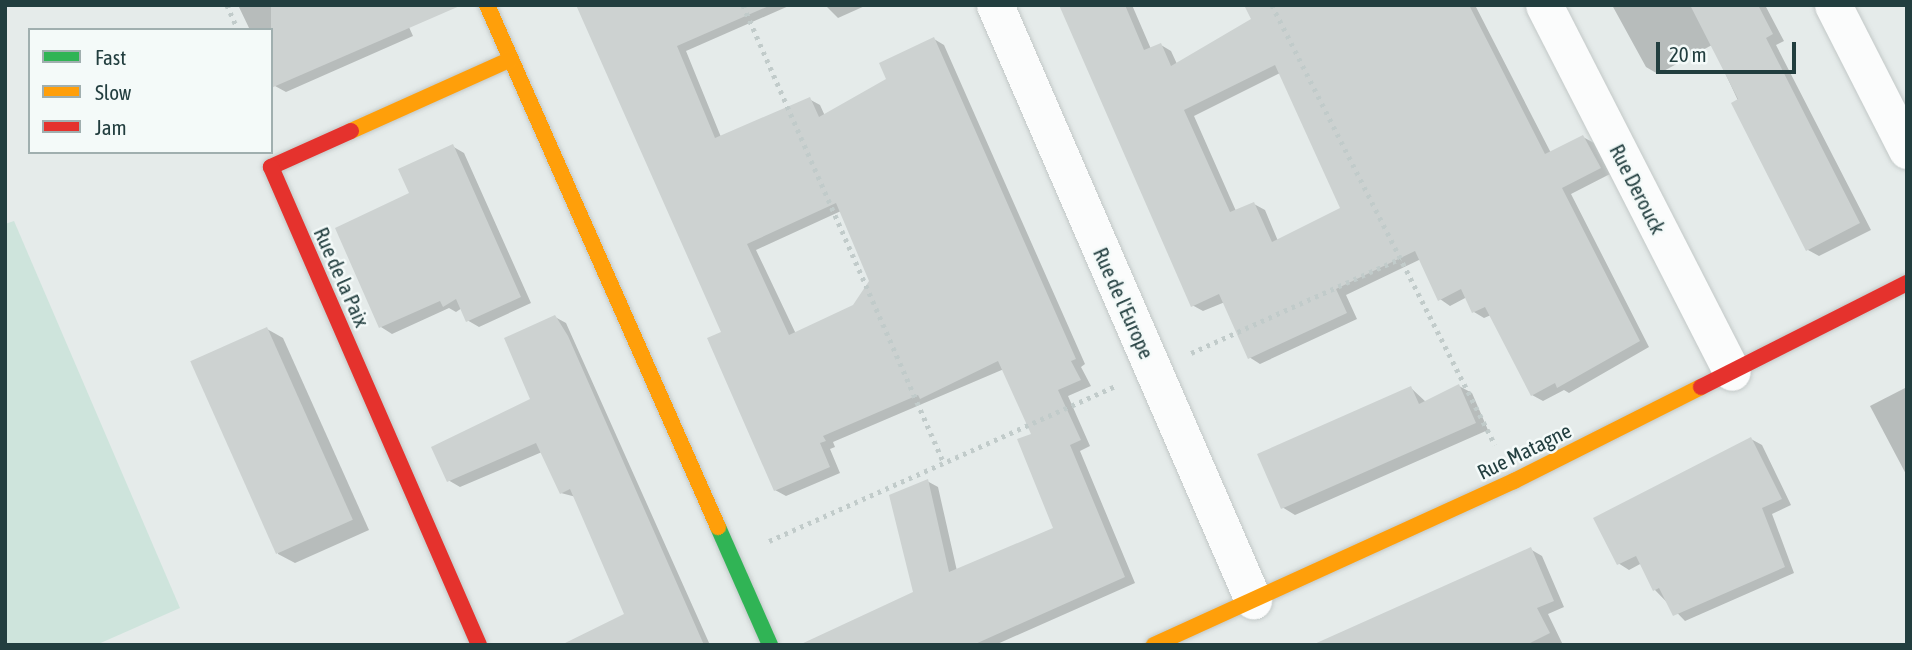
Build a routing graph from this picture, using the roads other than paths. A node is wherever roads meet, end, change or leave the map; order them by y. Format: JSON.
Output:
{"nodes":[{"id":1,"x":487,"y":5,"type":"edge"},
{"id":2,"x":995,"y":5,"type":"edge"},
{"id":3,"x":1544,"y":5,"type":"edge"},
{"id":4,"x":1833,"y":5,"type":"edge"},
{"id":5,"x":511,"y":59,"type":"junction"},
{"id":6,"x":1907,"y":150,"type":"edge"},
{"id":7,"x":1907,"y":283,"type":"edge"},
{"id":8,"x":1732,"y":372,"type":"junction"},
{"id":9,"x":1253,"y":600,"type":"junction"},
{"id":10,"x":479,"y":645,"type":"edge"},
{"id":11,"x":770,"y":645,"type":"edge"},
{"id":12,"x":1154,"y":645,"type":"edge"}],
"edges":[{"from":1,"to":5,"type":"street"},
{"from":2,"to":9,"type":"street","name":"Rue de l'Europe"},
{"from":3,"to":8,"type":"street","name":"Rue Derouck"},
{"from":4,"to":6,"type":"street"},
{"from":5,"to":10,"type":"street","name":"Rue de la Paix"},
{"from":5,"to":11,"type":"street"},
{"from":7,"to":8,"type":"street","name":"Rue Matagne"},
{"from":8,"to":9,"type":"street","name":"Rue Matagne"},
{"from":9,"to":12,"type":"street","name":"Rue Matagne"}]}
